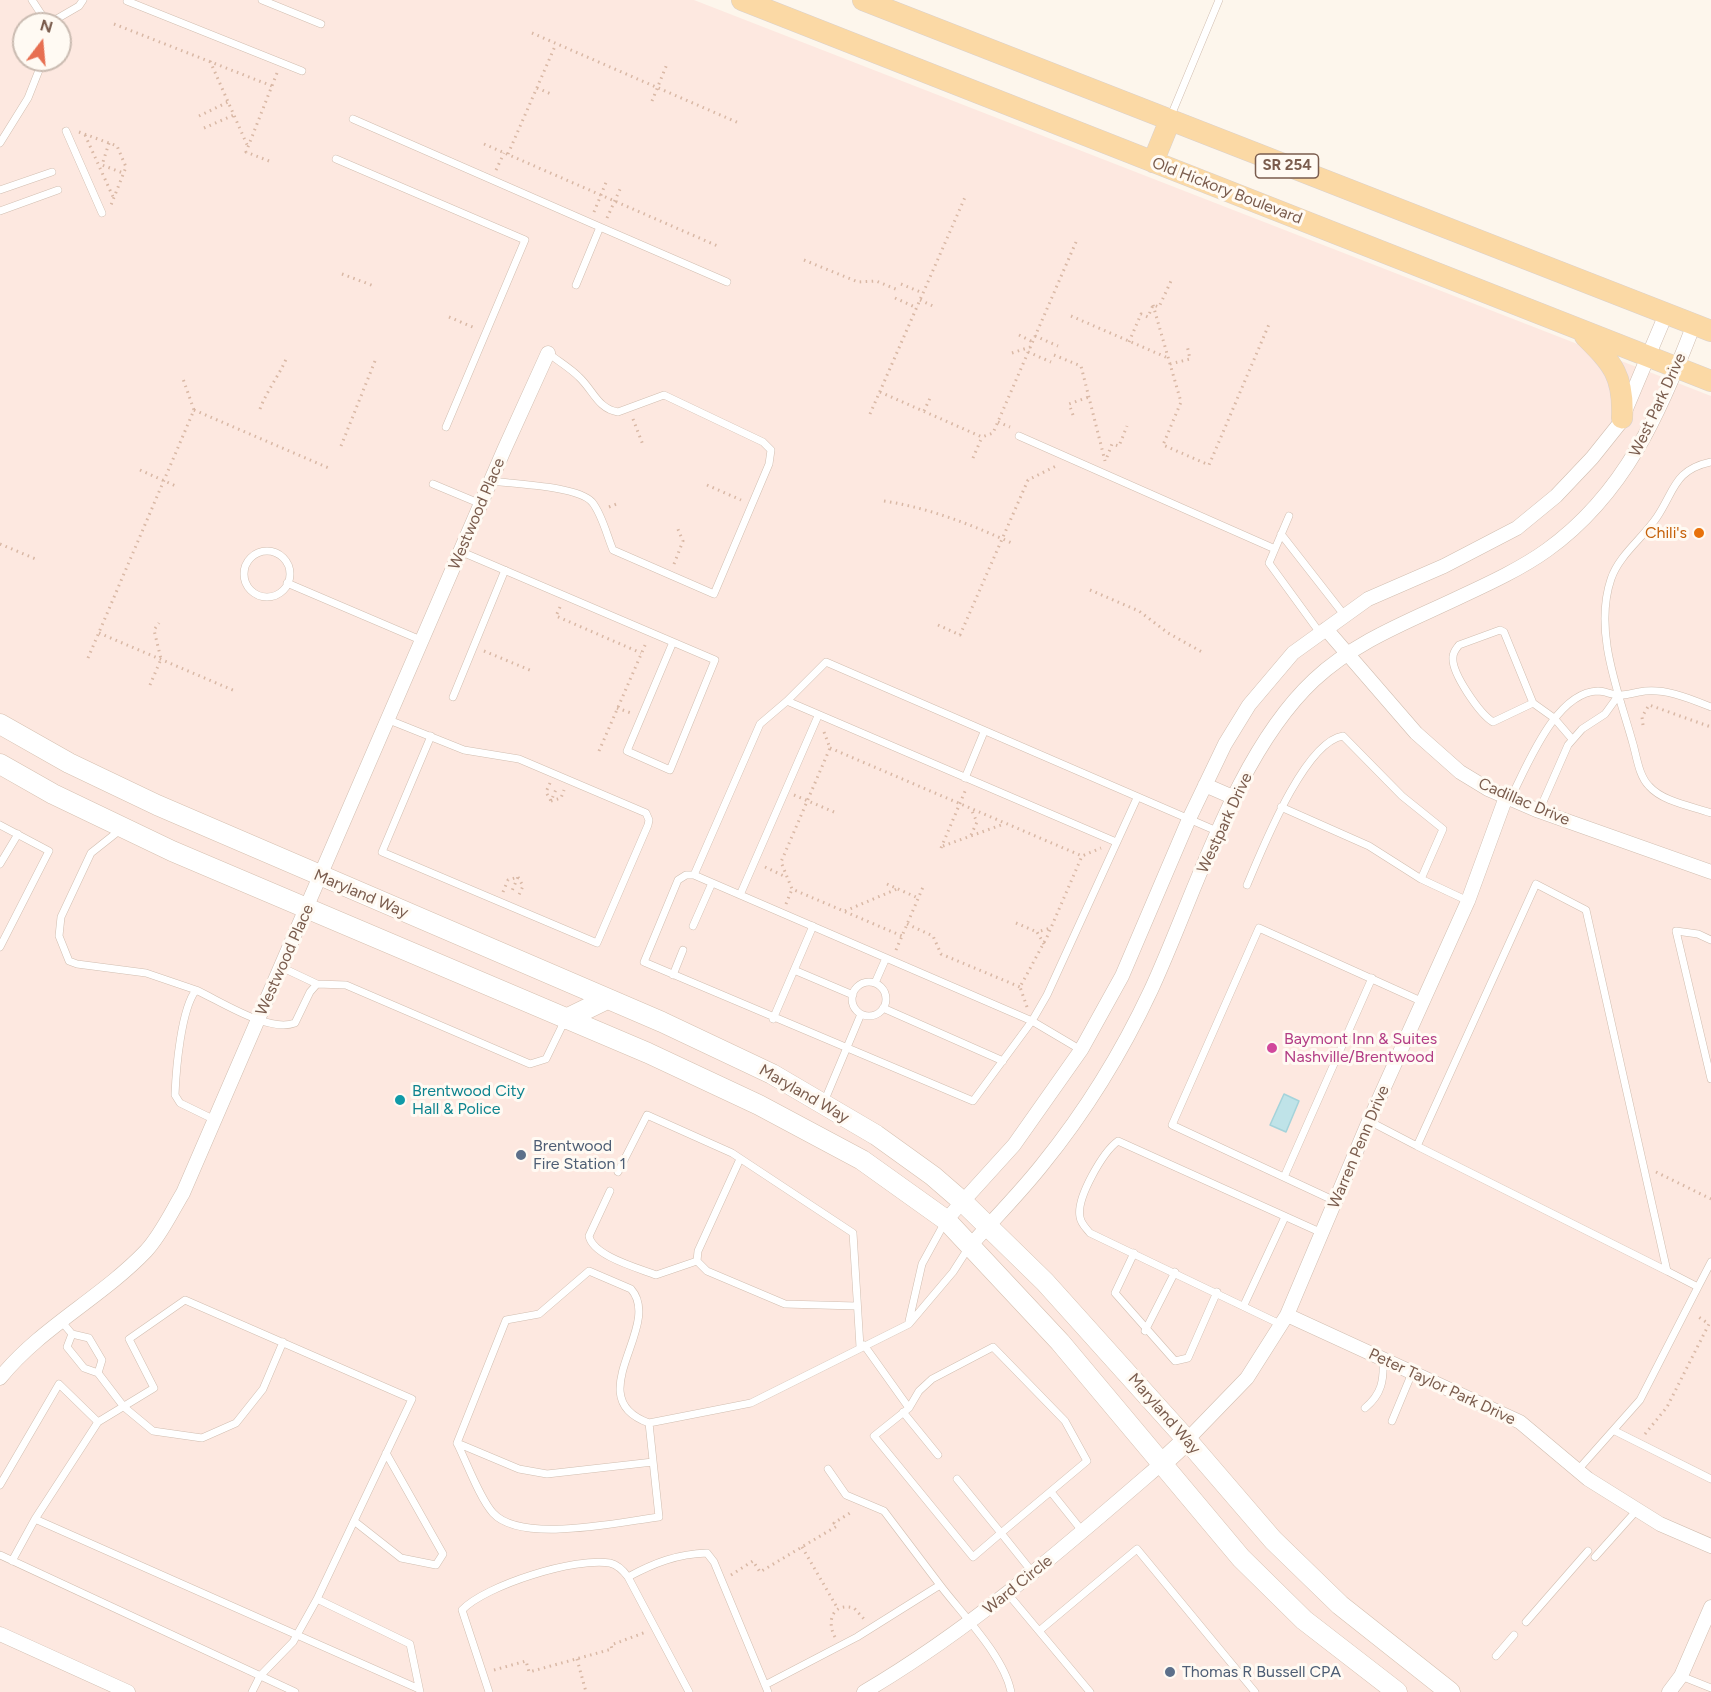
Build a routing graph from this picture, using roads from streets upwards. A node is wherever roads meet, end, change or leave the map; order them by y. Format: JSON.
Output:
{"nodes":[{"id":1,"x":742,"y":0,"type":"edge"},
{"id":2,"x":863,"y":0,"type":"edge"},
{"id":3,"x":1170,"y":120,"type":"junction"},
{"id":4,"x":1153,"y":162,"type":"junction"},
{"id":5,"x":1666,"y":314,"type":"junction"},
{"id":6,"x":1702,"y":328,"type":"edge"},
{"id":7,"x":1578,"y":329,"type":"junction"},
{"id":8,"x":548,"y":353,"type":"road end"},
{"id":9,"x":1650,"y":357,"type":"junction"},
{"id":10,"x":1678,"y":368,"type":"junction"},
{"id":11,"x":1711,"y":381,"type":"edge"},
{"id":12,"x":1622,"y":418,"type":"junction"},
{"id":13,"x":1556,"y":496,"type":"joint"},
{"id":14,"x":1593,"y":511,"type":"joint"},
{"id":15,"x":1323,"y":631,"type":"junction"},
{"id":16,"x":1345,"y":654,"type":"junction"},
{"id":17,"x":3,"y":732,"type":"edge"},
{"id":18,"x":0,"y":764,"type":"edge"},
{"id":19,"x":1205,"y":785,"type":"junction"},
{"id":20,"x":1235,"y":798,"type":"junction"},
{"id":21,"x":1508,"y":798,"type":"junction"},
{"id":22,"x":1711,"y":872,"type":"edge"},
{"id":23,"x":321,"y":876,"type":"junction"},
{"id":24,"x":307,"y":908,"type":"junction"},
{"id":25,"x":607,"y":999,"type":"junction"},
{"id":26,"x":566,"y":1019,"type":"junction"},
{"id":27,"x":963,"y":1202,"type":"junction"},
{"id":28,"x":946,"y":1220,"type":"junction"},
{"id":29,"x":986,"y":1227,"type":"junction"},
{"id":30,"x":969,"y":1247,"type":"junction"},
{"id":31,"x":1285,"y":1320,"type":"junction"},
{"id":32,"x":0,"y":1378,"type":"edge"},
{"id":33,"x":1187,"y":1440,"type":"junction"},
{"id":34,"x":1161,"y":1464,"type":"junction"},
{"id":35,"x":1711,"y":1546,"type":"edge"},
{"id":36,"x":1711,"y":1607,"type":"edge"},
{"id":37,"x":1,"y":1638,"type":"edge"},
{"id":38,"x":129,"y":1692,"type":"edge"},
{"id":39,"x":864,"y":1692,"type":"edge"},
{"id":40,"x":1397,"y":1692,"type":"edge"},
{"id":41,"x":1450,"y":1692,"type":"edge"},
{"id":42,"x":1669,"y":1692,"type":"edge"}],
"edges":[{"from":1,"to":4,"type":"main road","name":"Old Hickory Boulevard","number":"SR 254"},
{"from":2,"to":3,"type":"main road","number":"SR 254"},
{"from":3,"to":4,"type":"main road"},
{"from":3,"to":5,"type":"main road","number":"SR 254"},
{"from":4,"to":7,"type":"main road","name":"Old Hickory Boulevard","number":"SR 254"},
{"from":5,"to":6,"type":"main road","number":"SR 254"},
{"from":5,"to":9,"type":"street","name":"West Park Drive"},
{"from":6,"to":10,"type":"street","name":"West Park Drive"},
{"from":7,"to":9,"type":"main road","name":"Old Hickory Boulevard","number":"SR 254"},
{"from":7,"to":12,"type":"main road"},
{"from":8,"to":23,"type":"street","name":"Westwood Place"},
{"from":9,"to":10,"type":"main road","name":"Old Hickory Boulevard","number":"SR 254"},
{"from":9,"to":12,"type":"street","name":"West Park Drive"},
{"from":10,"to":11,"type":"main road","name":"Old Hickory Boulevard","number":"SR 254"},
{"from":10,"to":14,"type":"street","name":"West Park Drive"},
{"from":12,"to":13,"type":"street","name":"West Park Drive"},
{"from":13,"to":15,"type":"street","name":"Westpark Drive"},
{"from":14,"to":16,"type":"street","name":"Westpark Drive"},
{"from":15,"to":16,"type":"street","name":"Cadillac Drive"},
{"from":15,"to":19,"type":"street","name":"Westpark Drive"},
{"from":16,"to":20,"type":"street","name":"Westpark Drive"},
{"from":16,"to":21,"type":"street","name":"Cadillac Drive"},
{"from":17,"to":23,"type":"main road","name":"Maryland Way"},
{"from":18,"to":24,"type":"main road","name":"Maryland Way"},
{"from":19,"to":20,"type":"street"},
{"from":19,"to":27,"type":"street","name":"Westpark Drive"},
{"from":20,"to":29,"type":"street","name":"Westpark Drive"},
{"from":21,"to":22,"type":"street","name":"Cadillac Drive"},
{"from":21,"to":31,"type":"street","name":"Warren Penn Drive"},
{"from":23,"to":24,"type":"street","name":"Westwood Place"},
{"from":23,"to":25,"type":"main road","name":"Maryland Way"},
{"from":24,"to":26,"type":"main road","name":"Maryland Way"},
{"from":24,"to":32,"type":"street","name":"Westwood Place"},
{"from":25,"to":26,"type":"main road"},
{"from":25,"to":27,"type":"main road","name":"Maryland Way"},
{"from":26,"to":28,"type":"main road","name":"Maryland Way"},
{"from":27,"to":28,"type":"street","name":"Westpark Drive"},
{"from":27,"to":29,"type":"main road","name":"Maryland Way"},
{"from":28,"to":30,"type":"main road","name":"Maryland Way"},
{"from":29,"to":30,"type":"street","name":"Westpark Drive"},
{"from":29,"to":33,"type":"main road","name":"Maryland Way"},
{"from":30,"to":34,"type":"main road","name":"Maryland Way"},
{"from":31,"to":33,"type":"street","name":"Warren Penn Drive"},
{"from":31,"to":35,"type":"street","name":"Peter Taylor Park Drive"},
{"from":33,"to":34,"type":"main road"},
{"from":33,"to":41,"type":"main road","name":"Maryland Way"},
{"from":34,"to":39,"type":"street","name":"Ward Circle"},
{"from":34,"to":40,"type":"main road","name":"Maryland Way"},
{"from":36,"to":42,"type":"street"},
{"from":37,"to":38,"type":"street"}]}
